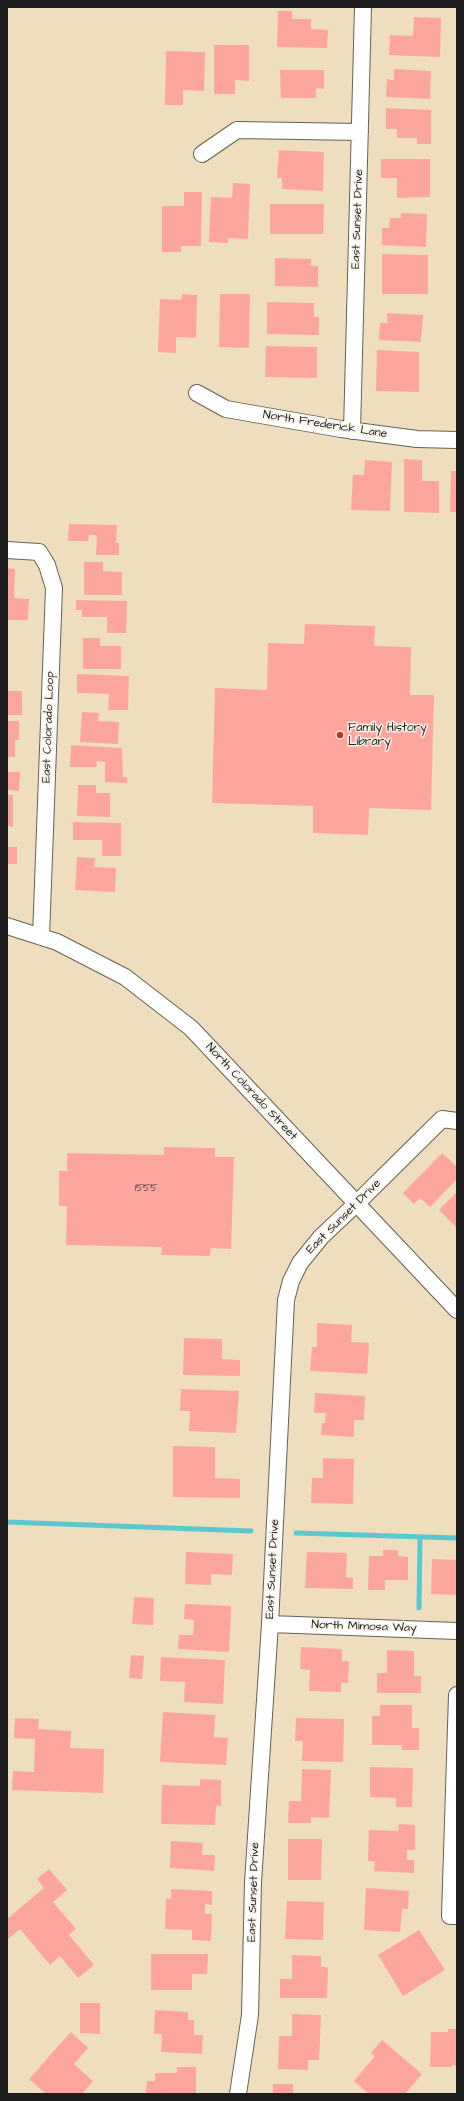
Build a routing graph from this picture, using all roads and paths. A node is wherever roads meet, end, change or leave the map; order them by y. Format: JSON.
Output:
{"nodes":[{"id":1,"x":363,"y":7,"type":"edge"},
{"id":2,"x":360,"y":132,"type":"junction"},
{"id":3,"x":202,"y":154,"type":"dead end"},
{"id":4,"x":197,"y":393,"type":"dead end"},
{"id":5,"x":352,"y":431,"type":"junction"},
{"id":6,"x":457,"y":440,"type":"edge"},
{"id":7,"x":7,"y":550,"type":"edge"},
{"id":8,"x":7,"y":926,"type":"edge"},
{"id":9,"x":41,"y":937,"type":"junction"},
{"id":10,"x":457,"y":1121,"type":"edge"},
{"id":11,"x":357,"y":1204,"type":"junction"},
{"id":12,"x":457,"y":1310,"type":"edge"},
{"id":13,"x":270,"y":1624,"type":"junction"},
{"id":14,"x":457,"y":1631,"type":"edge"},
{"id":15,"x":457,"y":1695,"type":"edge"},
{"id":16,"x":457,"y":1916,"type":"edge"},
{"id":17,"x":238,"y":2094,"type":"edge"}],
"edges":[{"from":1,"to":2,"type":"street","name":"East Sunset Drive"},
{"from":2,"to":3,"type":"street"},
{"from":2,"to":5,"type":"street","name":"East Sunset Drive"},
{"from":4,"to":5,"type":"street","name":"North Frederick Lane"},
{"from":5,"to":6,"type":"street","name":"North Frederick Lane"},
{"from":7,"to":9,"type":"street","name":"East Colorado Loop"},
{"from":8,"to":9,"type":"street","name":"North Colorado Street"},
{"from":9,"to":11,"type":"street","name":"North Colorado Street"},
{"from":10,"to":11,"type":"street","name":"East Sunset Drive"},
{"from":11,"to":12,"type":"street","name":"North Colorado Street"},
{"from":11,"to":13,"type":"street","name":"East Sunset Drive"},
{"from":13,"to":14,"type":"street","name":"North Mimosa Way"},
{"from":13,"to":17,"type":"street","name":"East Sunset Drive"},
{"from":15,"to":16,"type":"street"}]}
